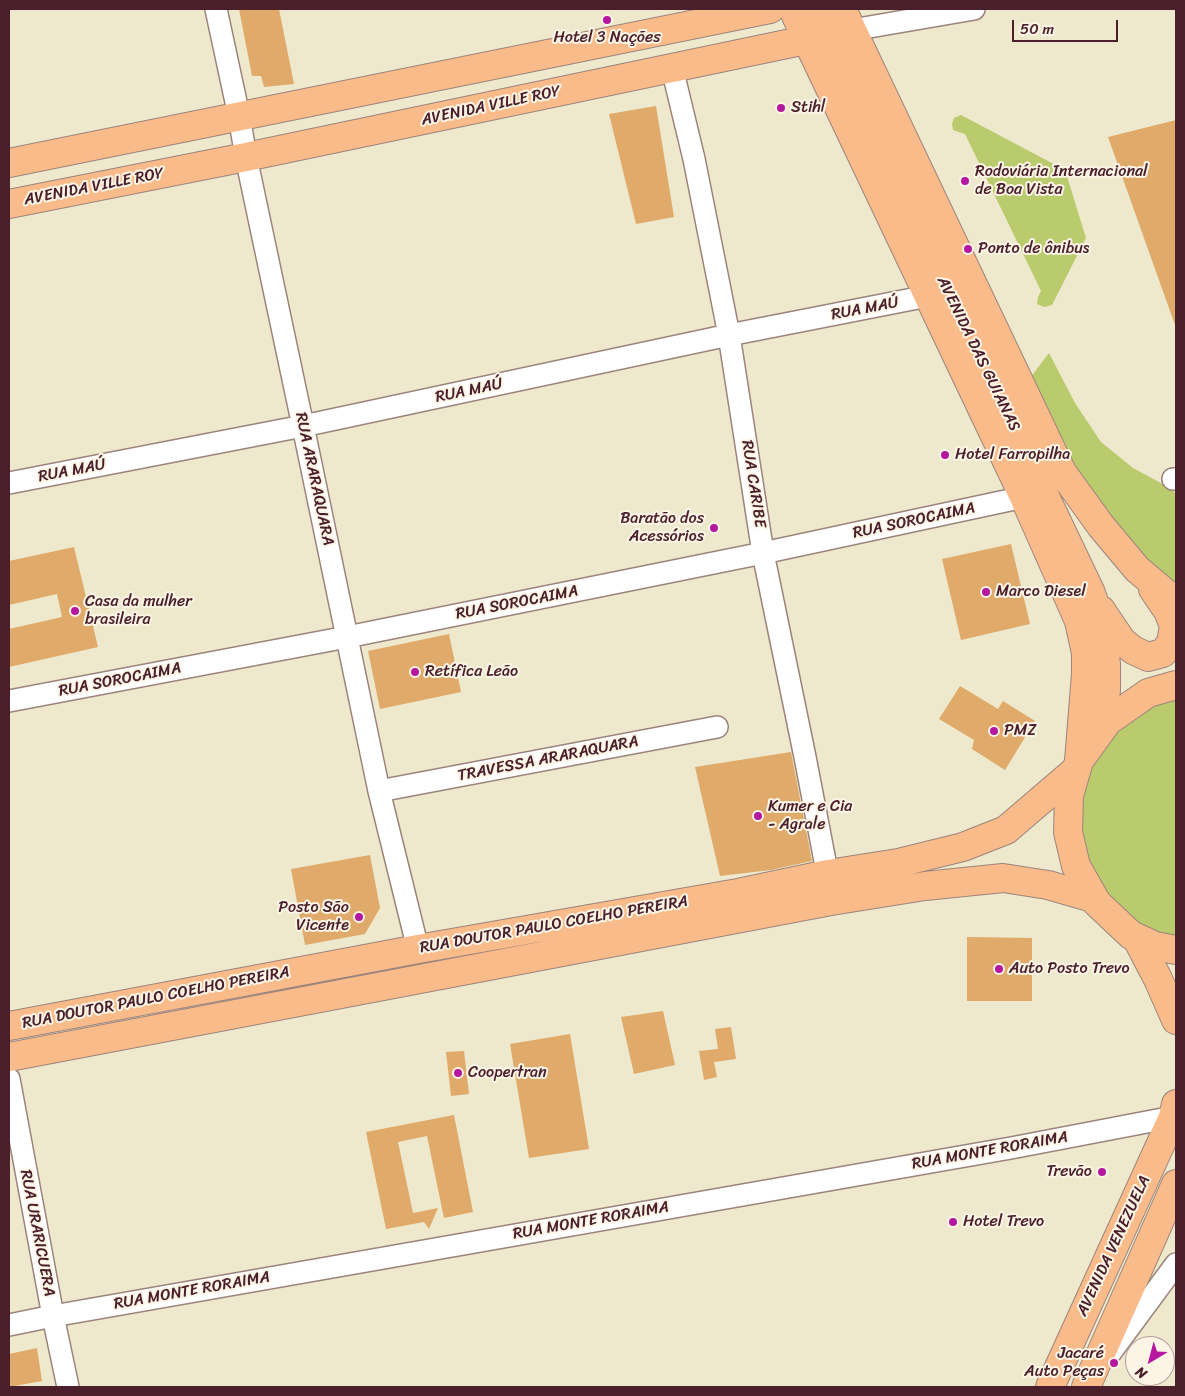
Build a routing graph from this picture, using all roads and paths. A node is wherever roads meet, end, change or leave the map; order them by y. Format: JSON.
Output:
{"nodes":[{"id":1,"x":216,"y":9,"type":"edge"},
{"id":2,"x":770,"y":9,"type":"edge"},
{"id":3,"x":793,"y":9,"type":"edge"},
{"id":4,"x":814,"y":9,"type":"edge"},
{"id":5,"x":974,"y":9,"type":"edge"},
{"id":6,"x":846,"y":16,"type":"edge"},
{"id":7,"x":816,"y":38,"type":"junction"},
{"id":8,"x":672,"y":68,"type":"junction"},
{"id":9,"x":239,"y":116,"type":"junction"},
{"id":10,"x":246,"y":157,"type":"junction"},
{"id":11,"x":9,"y":163,"type":"edge"},
{"id":12,"x":9,"y":204,"type":"edge"},
{"id":13,"x":928,"y":296,"type":"junction"},
{"id":14,"x":729,"y":335,"type":"junction"},
{"id":15,"x":303,"y":426,"type":"junction"},
{"id":16,"x":9,"y":483,"type":"edge"},
{"id":17,"x":1024,"y":497,"type":"junction"},
{"id":18,"x":763,"y":553,"type":"junction"},
{"id":19,"x":1136,"y":569,"type":"junction"},
{"id":20,"x":1091,"y":593,"type":"junction"},
{"id":21,"x":1176,"y":602,"type":"edge"},
{"id":22,"x":347,"y":638,"type":"junction"},
{"id":23,"x":1176,"y":686,"type":"edge"},
{"id":24,"x":9,"y":701,"type":"edge"},
{"id":25,"x":717,"y":726,"type":"dead end"},
{"id":26,"x":1089,"y":733,"type":"junction"},
{"id":27,"x":1078,"y":766,"type":"junction"},
{"id":28,"x":379,"y":791,"type":"junction"},
{"id":29,"x":830,"y":887,"type":"junction"},
{"id":30,"x":1093,"y":898,"type":"junction"},
{"id":31,"x":1136,"y":937,"type":"junction"},
{"id":32,"x":418,"y":949,"type":"junction"},
{"id":33,"x":1176,"y":950,"type":"edge"},
{"id":34,"x":1176,"y":1020,"type":"edge"},
{"id":35,"x":9,"y":1026,"type":"edge"},
{"id":36,"x":9,"y":1057,"type":"edge"},
{"id":37,"x":9,"y":1079,"type":"edge"},
{"id":38,"x":1175,"y":1110,"type":"edge"},
{"id":39,"x":1176,"y":1184,"type":"edge"},
{"id":40,"x":1176,"y":1264,"type":"edge"},
{"id":41,"x":53,"y":1316,"type":"junction"},
{"id":42,"x":9,"y":1325,"type":"edge"},
{"id":43,"x":1087,"y":1385,"type":"edge"},
{"id":44,"x":68,"y":1387,"type":"edge"},
{"id":45,"x":1050,"y":1387,"type":"edge"}],
"edges":[{"from":1,"to":9,"type":"street","name":"RUA ARARAQUARA"},
{"from":2,"to":9,"type":"main road"},
{"from":3,"to":7,"type":"main road","name":"AVENIDA DAS GUIANAS"},
{"from":4,"to":7,"type":"main road","name":"AVENIDA DAS GUIANAS"},
{"from":5,"to":6,"type":"street","name":"AVENIDA VILLE ROY"},
{"from":6,"to":7,"type":"main road","name":"AVENIDA VILLE ROY"},
{"from":6,"to":19,"type":"main road","name":"AVENIDA DAS GUIANAS"},
{"from":7,"to":8,"type":"main road","name":"AVENIDA VILLE ROY"},
{"from":7,"to":13,"type":"main road","name":"AVENIDA DAS GUIANAS"},
{"from":7,"to":20,"type":"main road","name":"AVENIDA DAS GUIANAS"},
{"from":8,"to":10,"type":"main road","name":"AVENIDA VILLE ROY"},
{"from":8,"to":14,"type":"street","name":"RUA CARIBE"},
{"from":9,"to":10,"type":"street","name":"RUA ARARAQUARA"},
{"from":9,"to":11,"type":"main road"},
{"from":10,"to":12,"type":"main road","name":"AVENIDA VILLE ROY"},
{"from":10,"to":15,"type":"street","name":"RUA ARARAQUARA"},
{"from":13,"to":14,"type":"street","name":"RUA MAÚ"},
{"from":13,"to":17,"type":"main road","name":"AVENIDA DAS GUIANAS"},
{"from":14,"to":15,"type":"street","name":"RUA MAÚ"},
{"from":14,"to":18,"type":"street","name":"RUA CARIBE"},
{"from":15,"to":16,"type":"street","name":"RUA MAÚ"},
{"from":15,"to":22,"type":"street","name":"RUA ARARAQUARA"},
{"from":17,"to":18,"type":"street","name":"RUA SOROCAIMA"},
{"from":17,"to":26,"type":"main road","name":"AVENIDA DAS GUIANAS"},
{"from":18,"to":22,"type":"street","name":"RUA SOROCAIMA"},
{"from":18,"to":29,"type":"street","name":"RUA CARIBE"},
{"from":19,"to":20,"type":"main road"},
{"from":19,"to":21,"type":"main road","name":"AVENIDA DAS GUIANAS"},
{"from":20,"to":26,"type":"main road","name":"AVENIDA DAS GUIANAS"},
{"from":22,"to":24,"type":"street","name":"RUA SOROCAIMA"},
{"from":22,"to":28,"type":"street","name":"RUA ARARAQUARA"},
{"from":23,"to":26,"type":"main road"},
{"from":25,"to":28,"type":"street","name":"TRAVESSA ARARAQUARA"},
{"from":26,"to":27,"type":"main road"},
{"from":27,"to":29,"type":"main road","name":"RUA DOUTOR PAULO COELHO PEREIRA"},
{"from":27,"to":30,"type":"main road"},
{"from":28,"to":32,"type":"street","name":"RUA ARARAQUARA"},
{"from":29,"to":30,"type":"main road","name":"RUA DOUTOR PAULO COELHO PEREIRA"},
{"from":29,"to":32,"type":"main road","name":"RUA DOUTOR PAULO COELHO PEREIRA"},
{"from":29,"to":36,"type":"main road","name":"RUA DOUTOR PAULO COELHO PEREIRA"},
{"from":30,"to":31,"type":"main road"},
{"from":31,"to":33,"type":"main road"},
{"from":31,"to":34,"type":"main road"},
{"from":32,"to":35,"type":"main road","name":"RUA DOUTOR PAULO COELHO PEREIRA"},
{"from":37,"to":41,"type":"street","name":"RUA URARICUERA"},
{"from":38,"to":41,"type":"street","name":"RUA MONTE RORAIMA"},
{"from":38,"to":45,"type":"main road","name":"AVENIDA VENEZUELA"},
{"from":39,"to":43,"type":"main road","name":"AVENIDA VENEZUELA"},
{"from":40,"to":43,"type":"street"},
{"from":41,"to":42,"type":"street","name":"RUA MONTE RORAIMA"},
{"from":41,"to":44,"type":"street","name":"RUA URARICUERA"}]}
